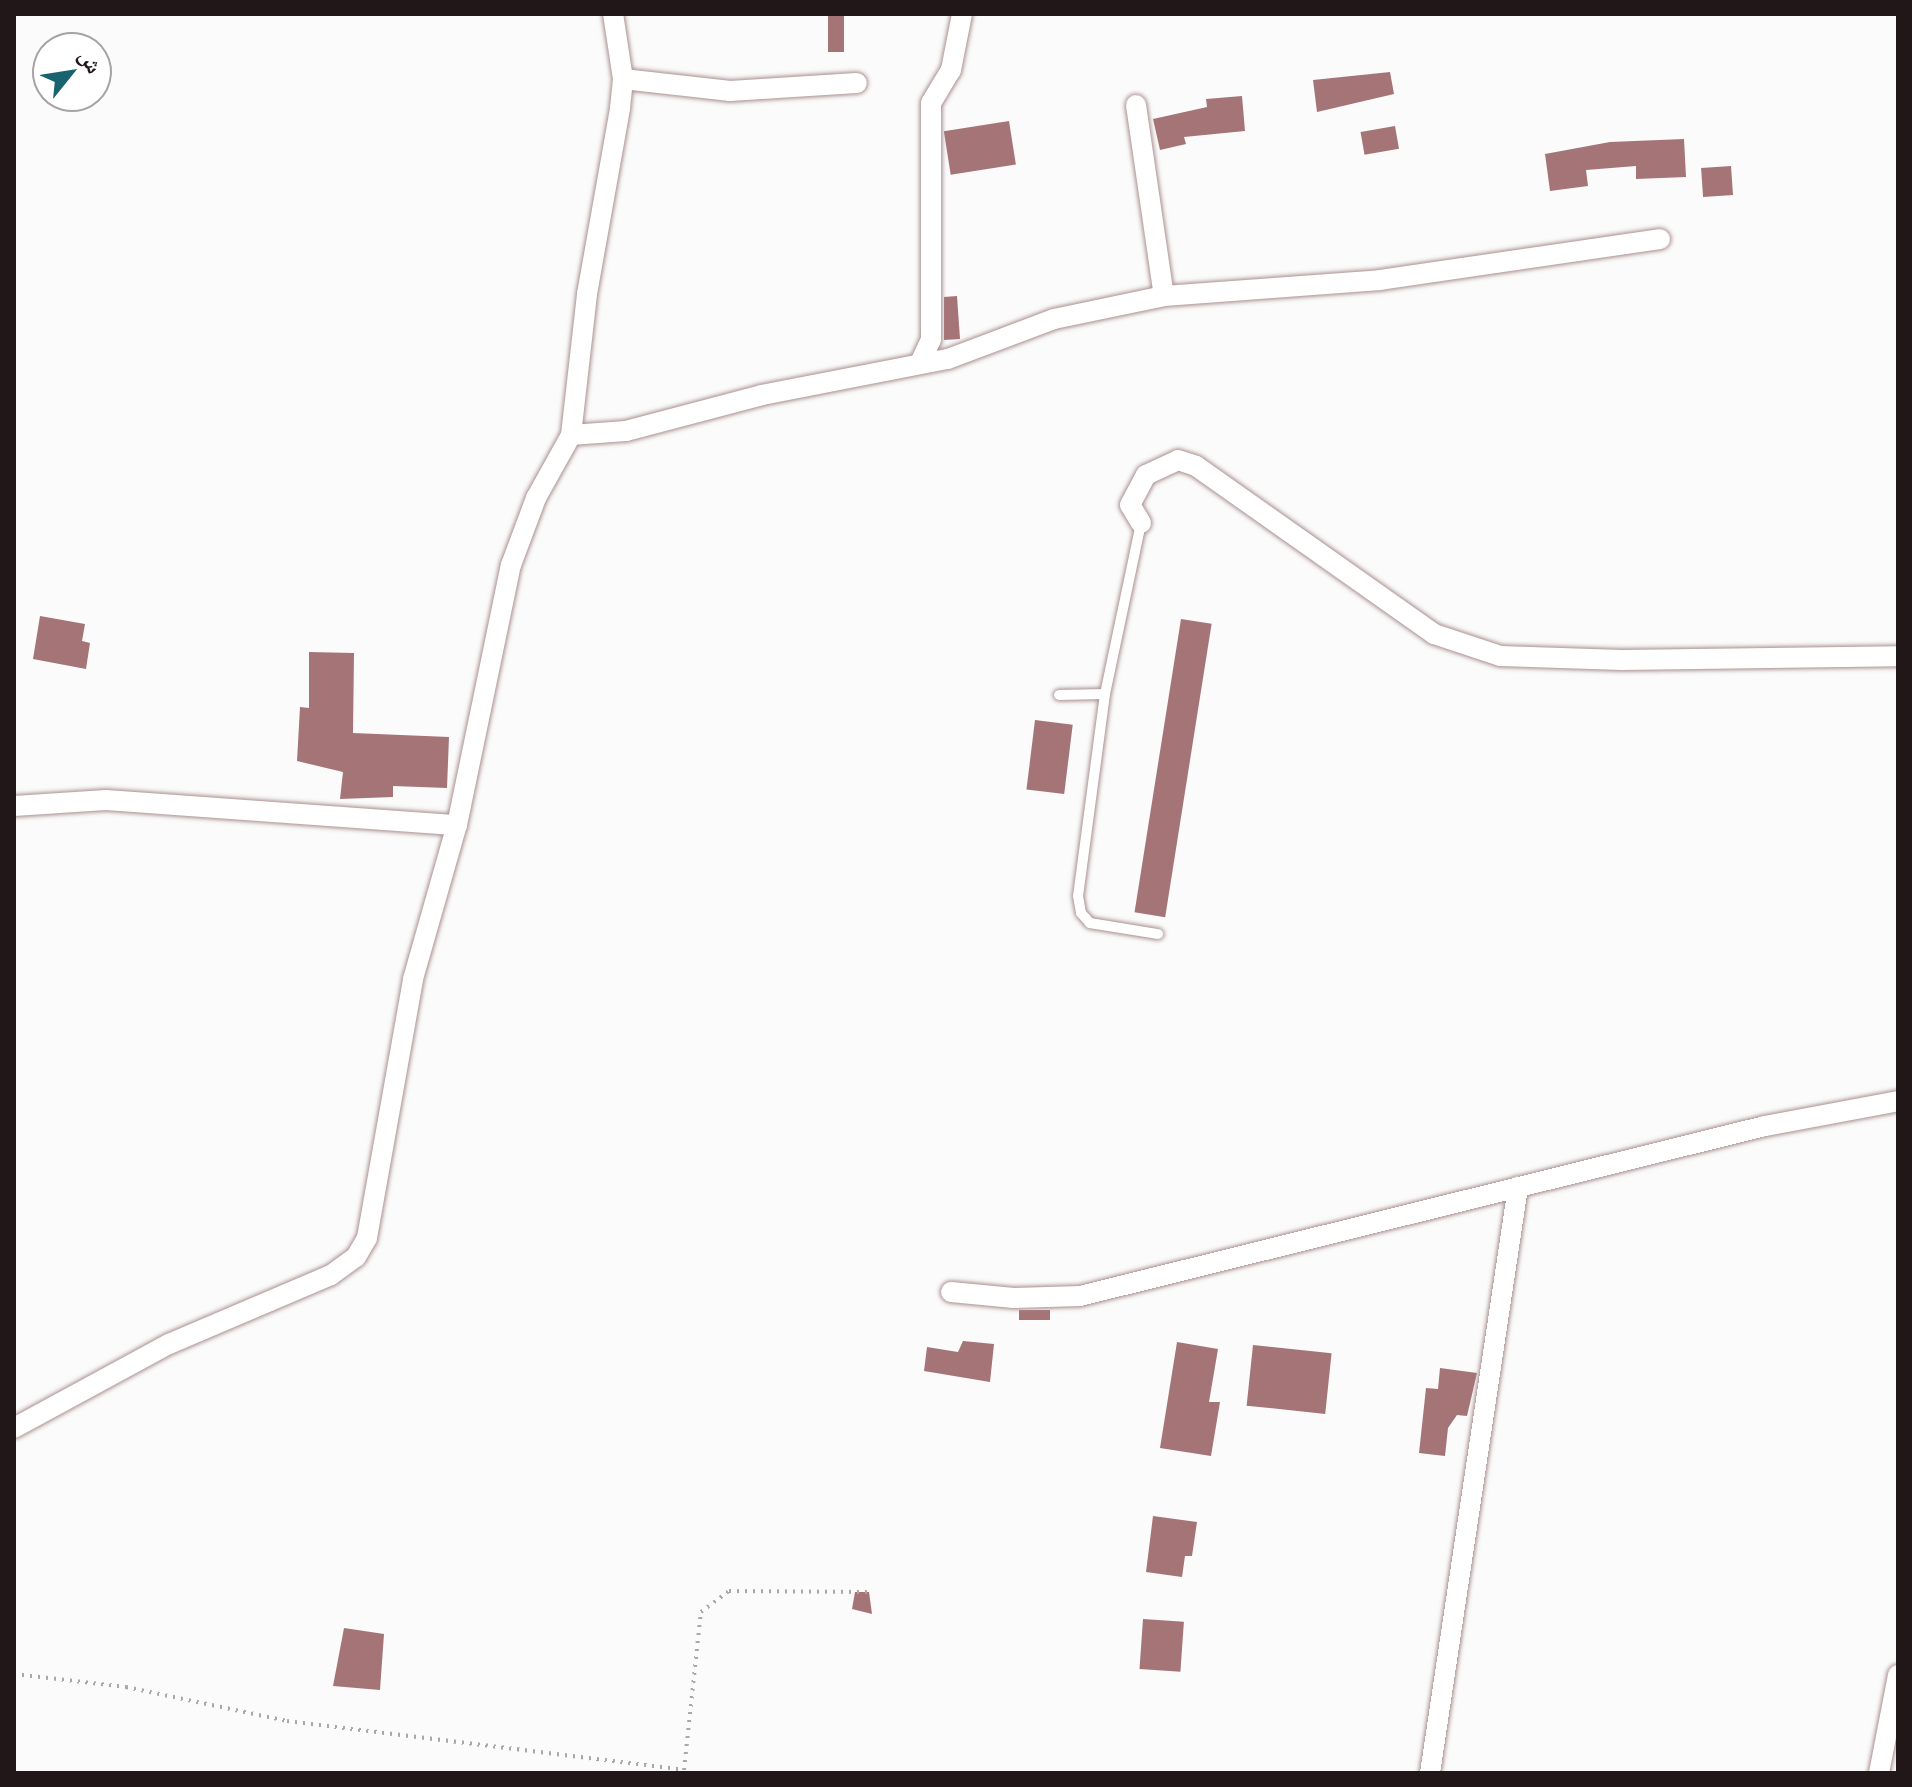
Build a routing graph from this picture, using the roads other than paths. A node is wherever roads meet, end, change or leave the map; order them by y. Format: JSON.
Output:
{"nodes":[{"id":1,"x":613,"y":14,"type":"edge"},
{"id":2,"x":962,"y":14,"type":"edge"},
{"id":3,"x":623,"y":79,"type":"junction"},
{"id":4,"x":857,"y":83,"type":"dead end"},
{"id":5,"x":1136,"y":105,"type":"dead end"},
{"id":6,"x":1660,"y":239,"type":"dead end"},
{"id":7,"x":1164,"y":296,"type":"junction"},
{"id":8,"x":920,"y":363,"type":"junction"},
{"id":9,"x":571,"y":435,"type":"junction"},
{"id":10,"x":1141,"y":523,"type":"joint"},
{"id":11,"x":1898,"y":656,"type":"edge"},
{"id":12,"x":1105,"y":694,"type":"junction"},
{"id":13,"x":1059,"y":695,"type":"dead end"},
{"id":14,"x":14,"y":806,"type":"edge"},
{"id":15,"x":457,"y":825,"type":"junction"},
{"id":16,"x":1158,"y":934,"type":"dead end"},
{"id":17,"x":1898,"y":1101,"type":"edge"},
{"id":18,"x":1518,"y":1187,"type":"junction"},
{"id":19,"x":951,"y":1292,"type":"dead end"},
{"id":20,"x":14,"y":1428,"type":"edge"},
{"id":21,"x":1898,"y":1675,"type":"edge"},
{"id":22,"x":1430,"y":1773,"type":"edge"},
{"id":23,"x":1879,"y":1773,"type":"edge"}],
"edges":[{"from":1,"to":3,"type":"street"},
{"from":2,"to":8,"type":"street"},
{"from":3,"to":4,"type":"street"},
{"from":3,"to":9,"type":"street"},
{"from":5,"to":7,"type":"street"},
{"from":6,"to":7,"type":"street"},
{"from":7,"to":8,"type":"street"},
{"from":8,"to":9,"type":"street"},
{"from":9,"to":15,"type":"street"},
{"from":10,"to":11,"type":"street"},
{"from":10,"to":12,"type":"lane"},
{"from":12,"to":13,"type":"lane"},
{"from":12,"to":16,"type":"lane"},
{"from":14,"to":15,"type":"street"},
{"from":15,"to":20,"type":"street"},
{"from":17,"to":18,"type":"street"},
{"from":18,"to":19,"type":"street"},
{"from":18,"to":22,"type":"street"},
{"from":21,"to":23,"type":"street"}]}
